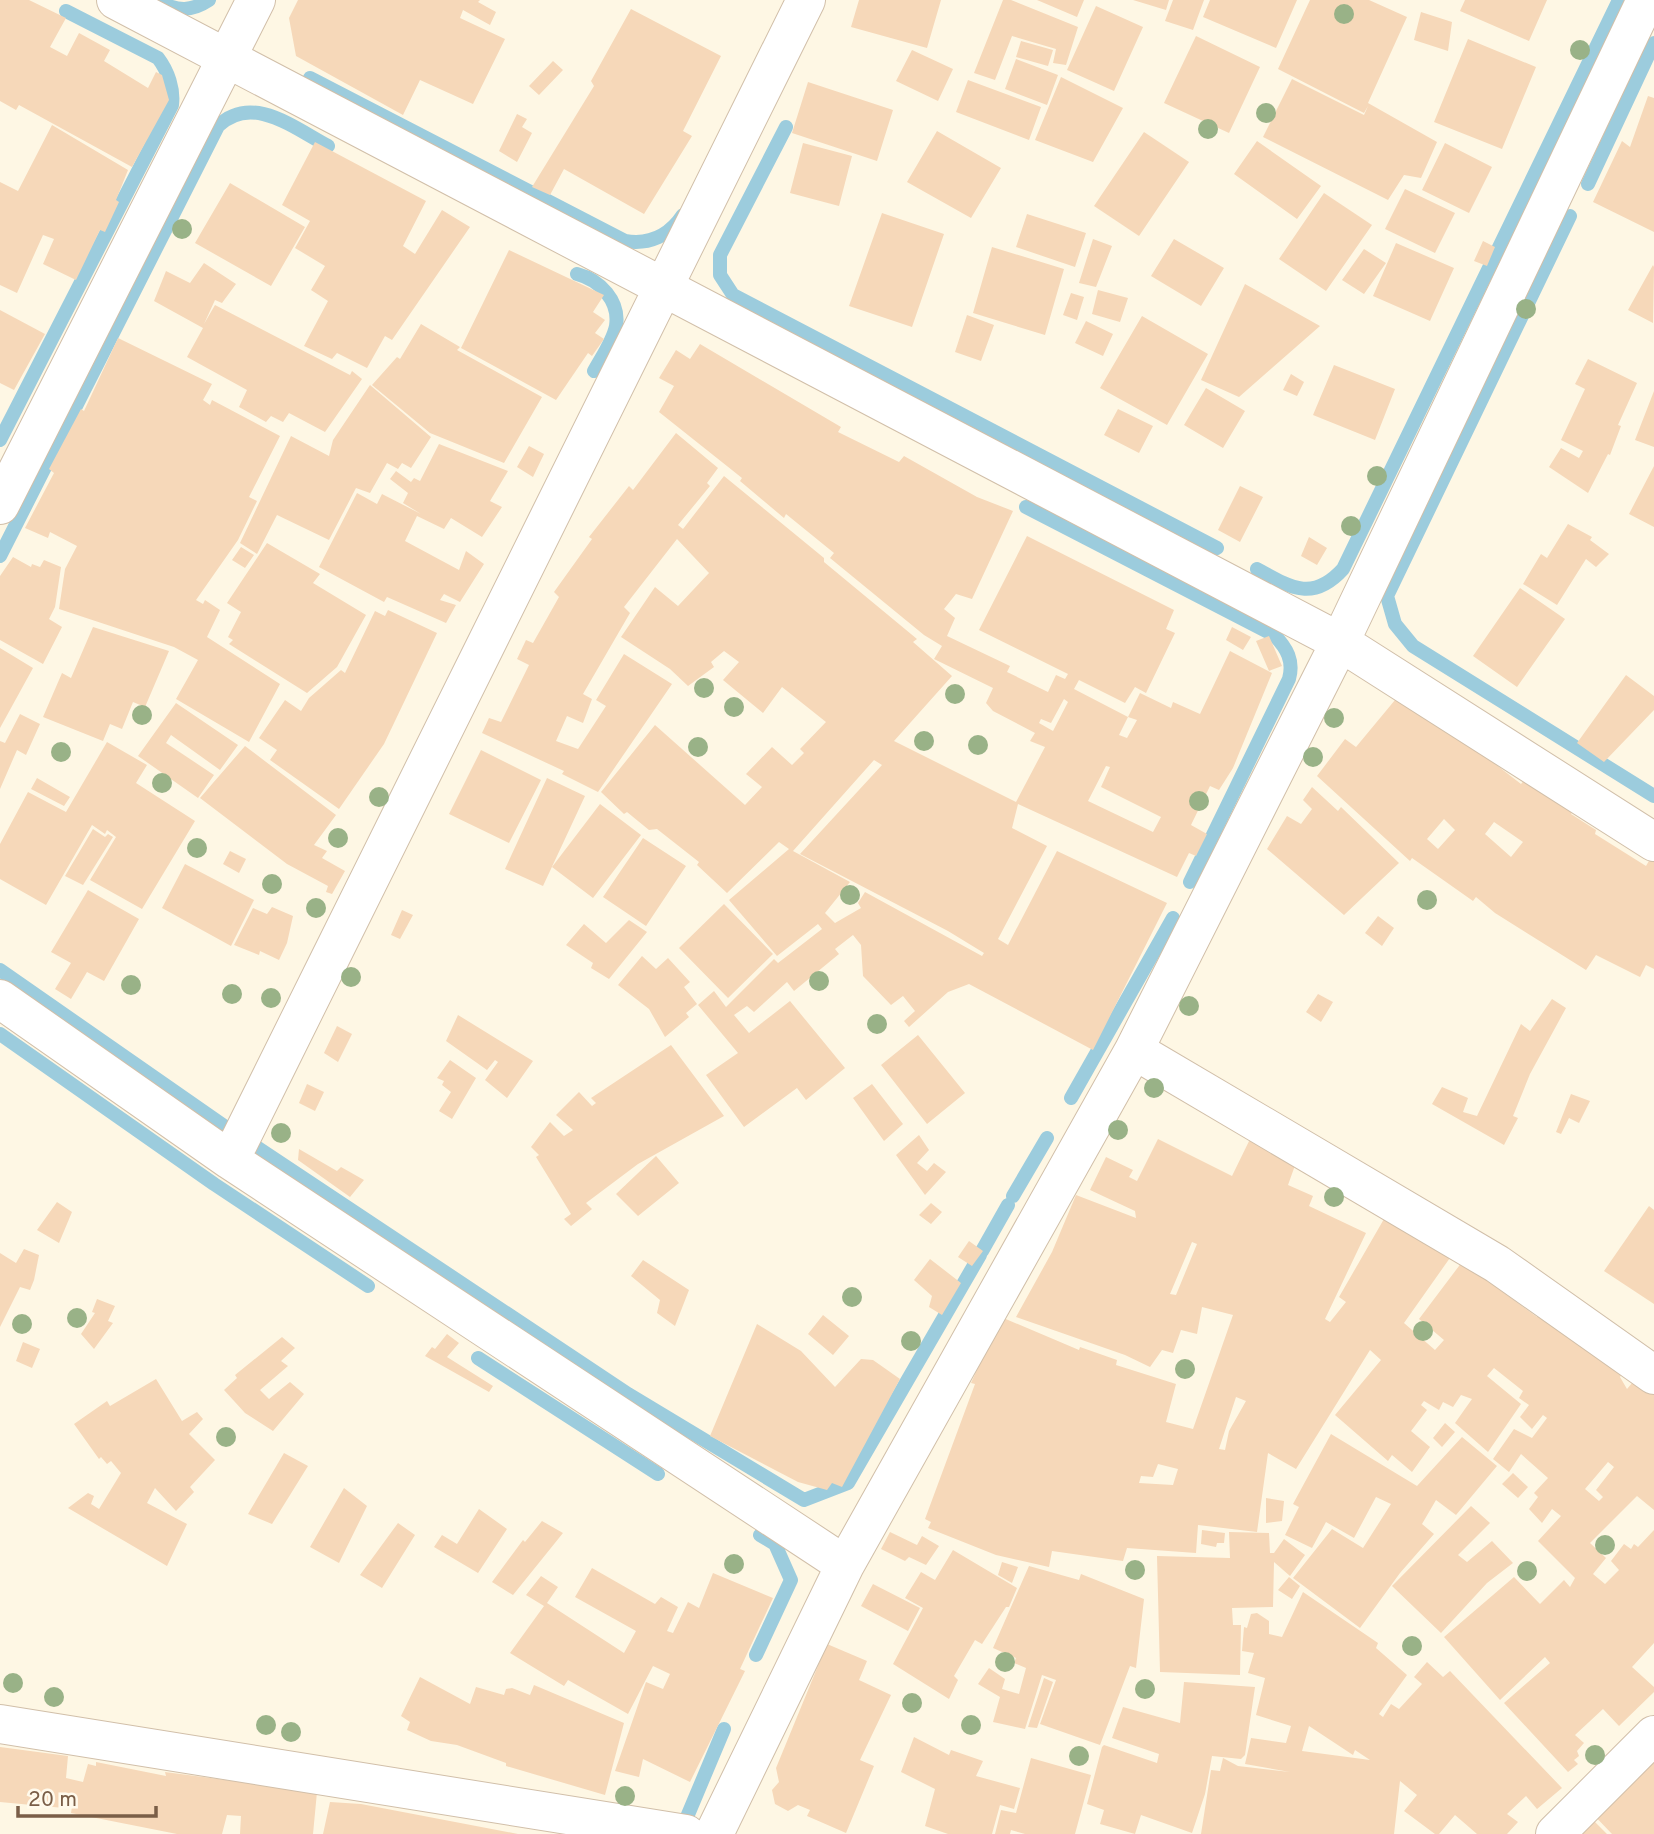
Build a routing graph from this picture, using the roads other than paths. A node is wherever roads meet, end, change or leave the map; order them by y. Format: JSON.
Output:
{"nodes":[{"id":1,"x":116,"y":0,"type":"edge"},
{"id":2,"x":256,"y":0,"type":"edge"},
{"id":3,"x":807,"y":0,"type":"edge"},
{"id":4,"x":1646,"y":0,"type":"edge"},
{"id":5,"x":227,"y":57,"type":"junction"},
{"id":6,"x":664,"y":286,"type":"junction"},
{"id":7,"x":0,"y":505,"type":"edge"},
{"id":8,"x":1340,"y":642,"type":"junction"},
{"id":9,"x":1654,"y":842,"type":"edge"},
{"id":10,"x":0,"y":999,"type":"edge"},
{"id":11,"x":1134,"y":1050,"type":"junction"},
{"id":12,"x":230,"y":1160,"type":"junction"},
{"id":13,"x":1654,"y":1374,"type":"edge"},
{"id":14,"x":845,"y":1565,"type":"junction"},
{"id":15,"x":0,"y":1724,"type":"edge"},
{"id":16,"x":1654,"y":1735,"type":"edge"},
{"id":17,"x":686,"y":1834,"type":"edge"},
{"id":18,"x":714,"y":1834,"type":"edge"},
{"id":19,"x":1555,"y":1834,"type":"edge"}],
"edges":[{"from":1,"to":5,"type":"street"},
{"from":2,"to":5,"type":"street"},
{"from":3,"to":6,"type":"street"},
{"from":4,"to":8,"type":"street"},
{"from":5,"to":6,"type":"street"},
{"from":5,"to":7,"type":"street"},
{"from":6,"to":8,"type":"street"},
{"from":6,"to":12,"type":"street"},
{"from":8,"to":9,"type":"street"},
{"from":8,"to":11,"type":"street"},
{"from":10,"to":12,"type":"street"},
{"from":11,"to":13,"type":"street"},
{"from":11,"to":14,"type":"street"},
{"from":12,"to":14,"type":"street"},
{"from":14,"to":18,"type":"street"},
{"from":15,"to":17,"type":"street"},
{"from":16,"to":19,"type":"street"}]}
